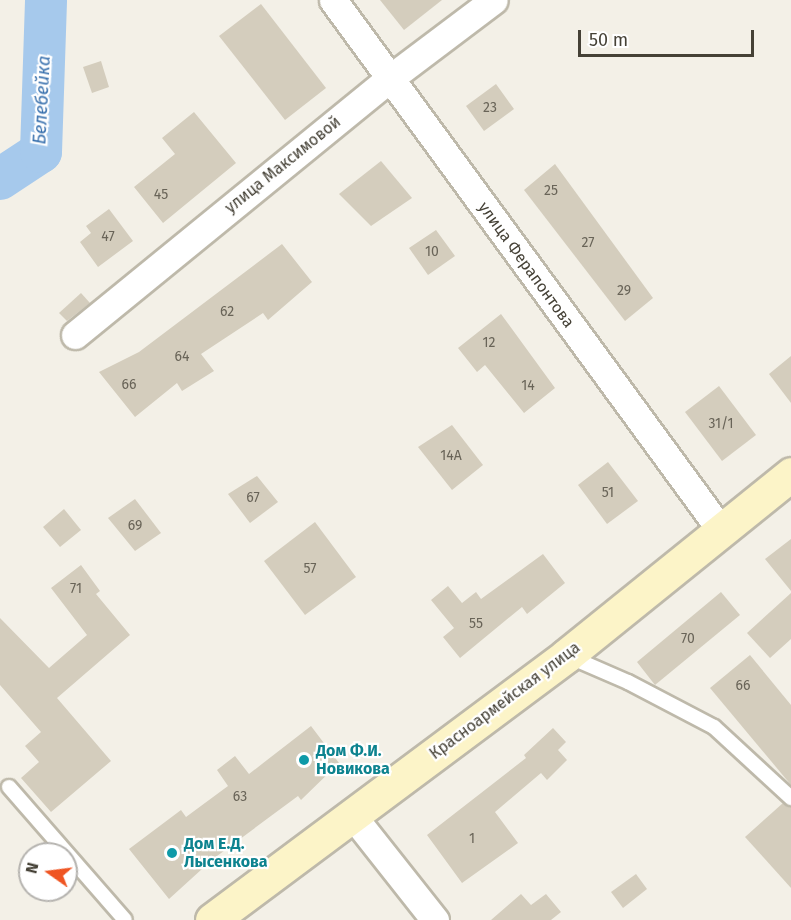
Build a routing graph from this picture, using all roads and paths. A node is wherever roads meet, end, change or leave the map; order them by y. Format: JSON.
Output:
{"nodes":[{"id":1,"x":333,"y":0,"type":"edge"},
{"id":2,"x":494,"y":0,"type":"edge"},
{"id":3,"x":389,"y":79,"type":"junction"},
{"id":4,"x":75,"y":335,"type":"dead end"},
{"id":5,"x":791,"y":474,"type":"edge"},
{"id":6,"x":720,"y":529,"type":"junction"},
{"id":7,"x":567,"y":655,"type":"junction"},
{"id":8,"x":9,"y":787,"type":"dead end"},
{"id":9,"x":791,"y":798,"type":"edge"},
{"id":10,"x":352,"y":815,"type":"junction"},
{"id":11,"x":125,"y":920,"type":"edge"},
{"id":12,"x":212,"y":920,"type":"edge"},
{"id":13,"x":435,"y":920,"type":"edge"}],
"edges":[{"from":1,"to":3,"type":"street","name":"улица Ферапонтова"},
{"from":2,"to":3,"type":"street","name":"улица Максимовой"},
{"from":3,"to":4,"type":"street","name":"улица Максимовой"},
{"from":3,"to":6,"type":"street","name":"улица Ферапонтова"},
{"from":5,"to":6,"type":"main road","name":"Красноармейская улица"},
{"from":6,"to":7,"type":"main road","name":"Красноармейская улица"},
{"from":7,"to":9,"type":"lane"},
{"from":7,"to":10,"type":"main road","name":"Красноармейская улица"},
{"from":8,"to":11,"type":"lane"},
{"from":10,"to":12,"type":"main road","name":"Красноармейская улица"},
{"from":10,"to":13,"type":"street"}]}
